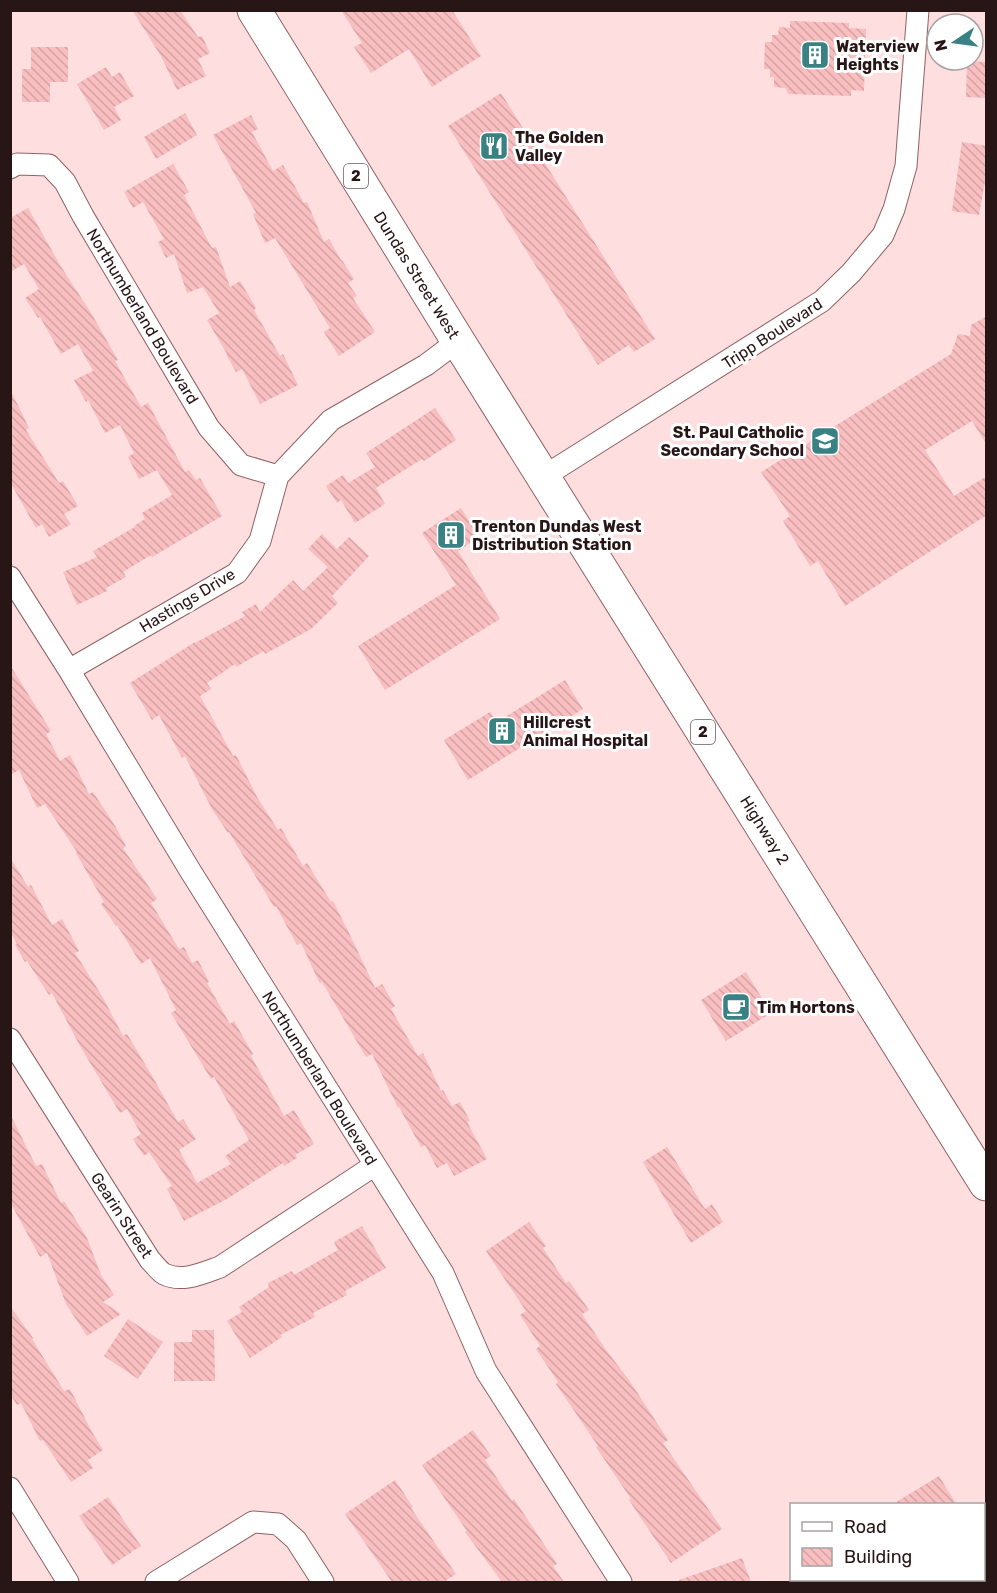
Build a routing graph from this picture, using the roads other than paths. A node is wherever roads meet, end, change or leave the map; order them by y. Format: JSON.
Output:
{"nodes":[{"id":1,"x":254,"y":10,"type":"edge"},
{"id":2,"x":918,"y":10,"type":"edge"},
{"id":3,"x":10,"y":168,"type":"edge"},
{"id":4,"x":458,"y":341,"type":"junction"},
{"id":5,"x":278,"y":476,"type":"junction"},
{"id":6,"x":543,"y":477,"type":"junction"},
{"id":7,"x":10,"y":578,"type":"edge"},
{"id":8,"x":69,"y":670,"type":"junction"},
{"id":9,"x":10,"y":1038,"type":"edge"},
{"id":10,"x":375,"y":1165,"type":"junction"},
{"id":11,"x":987,"y":1184,"type":"edge"},
{"id":12,"x":10,"y":1488,"type":"edge"},
{"id":13,"x":68,"y":1582,"type":"edge"},
{"id":14,"x":156,"y":1582,"type":"edge"},
{"id":15,"x":323,"y":1582,"type":"edge"},
{"id":16,"x":621,"y":1582,"type":"edge"}],
"edges":[{"from":1,"to":4,"type":"main road","name":"Dundas Street West","number":"2"},
{"from":2,"to":6,"type":"street","name":"Tripp Boulevard"},
{"from":3,"to":5,"type":"street","name":"Northumberland Boulevard"},
{"from":4,"to":5,"type":"street","name":"Hastings Drive"},
{"from":4,"to":6,"type":"main road","name":"Dundas Street West","number":"2"},
{"from":5,"to":8,"type":"street","name":"Hastings Drive"},
{"from":6,"to":11,"type":"main road","name":"Highway 2","number":"2"},
{"from":7,"to":8,"type":"street","name":"Northumberland Boulevard"},
{"from":8,"to":10,"type":"street","name":"Northumberland Boulevard"},
{"from":9,"to":10,"type":"street","name":"Gearin Street"},
{"from":10,"to":16,"type":"street","name":"Northumberland Boulevard"},
{"from":12,"to":13,"type":"street"},
{"from":14,"to":15,"type":"street"}]}
